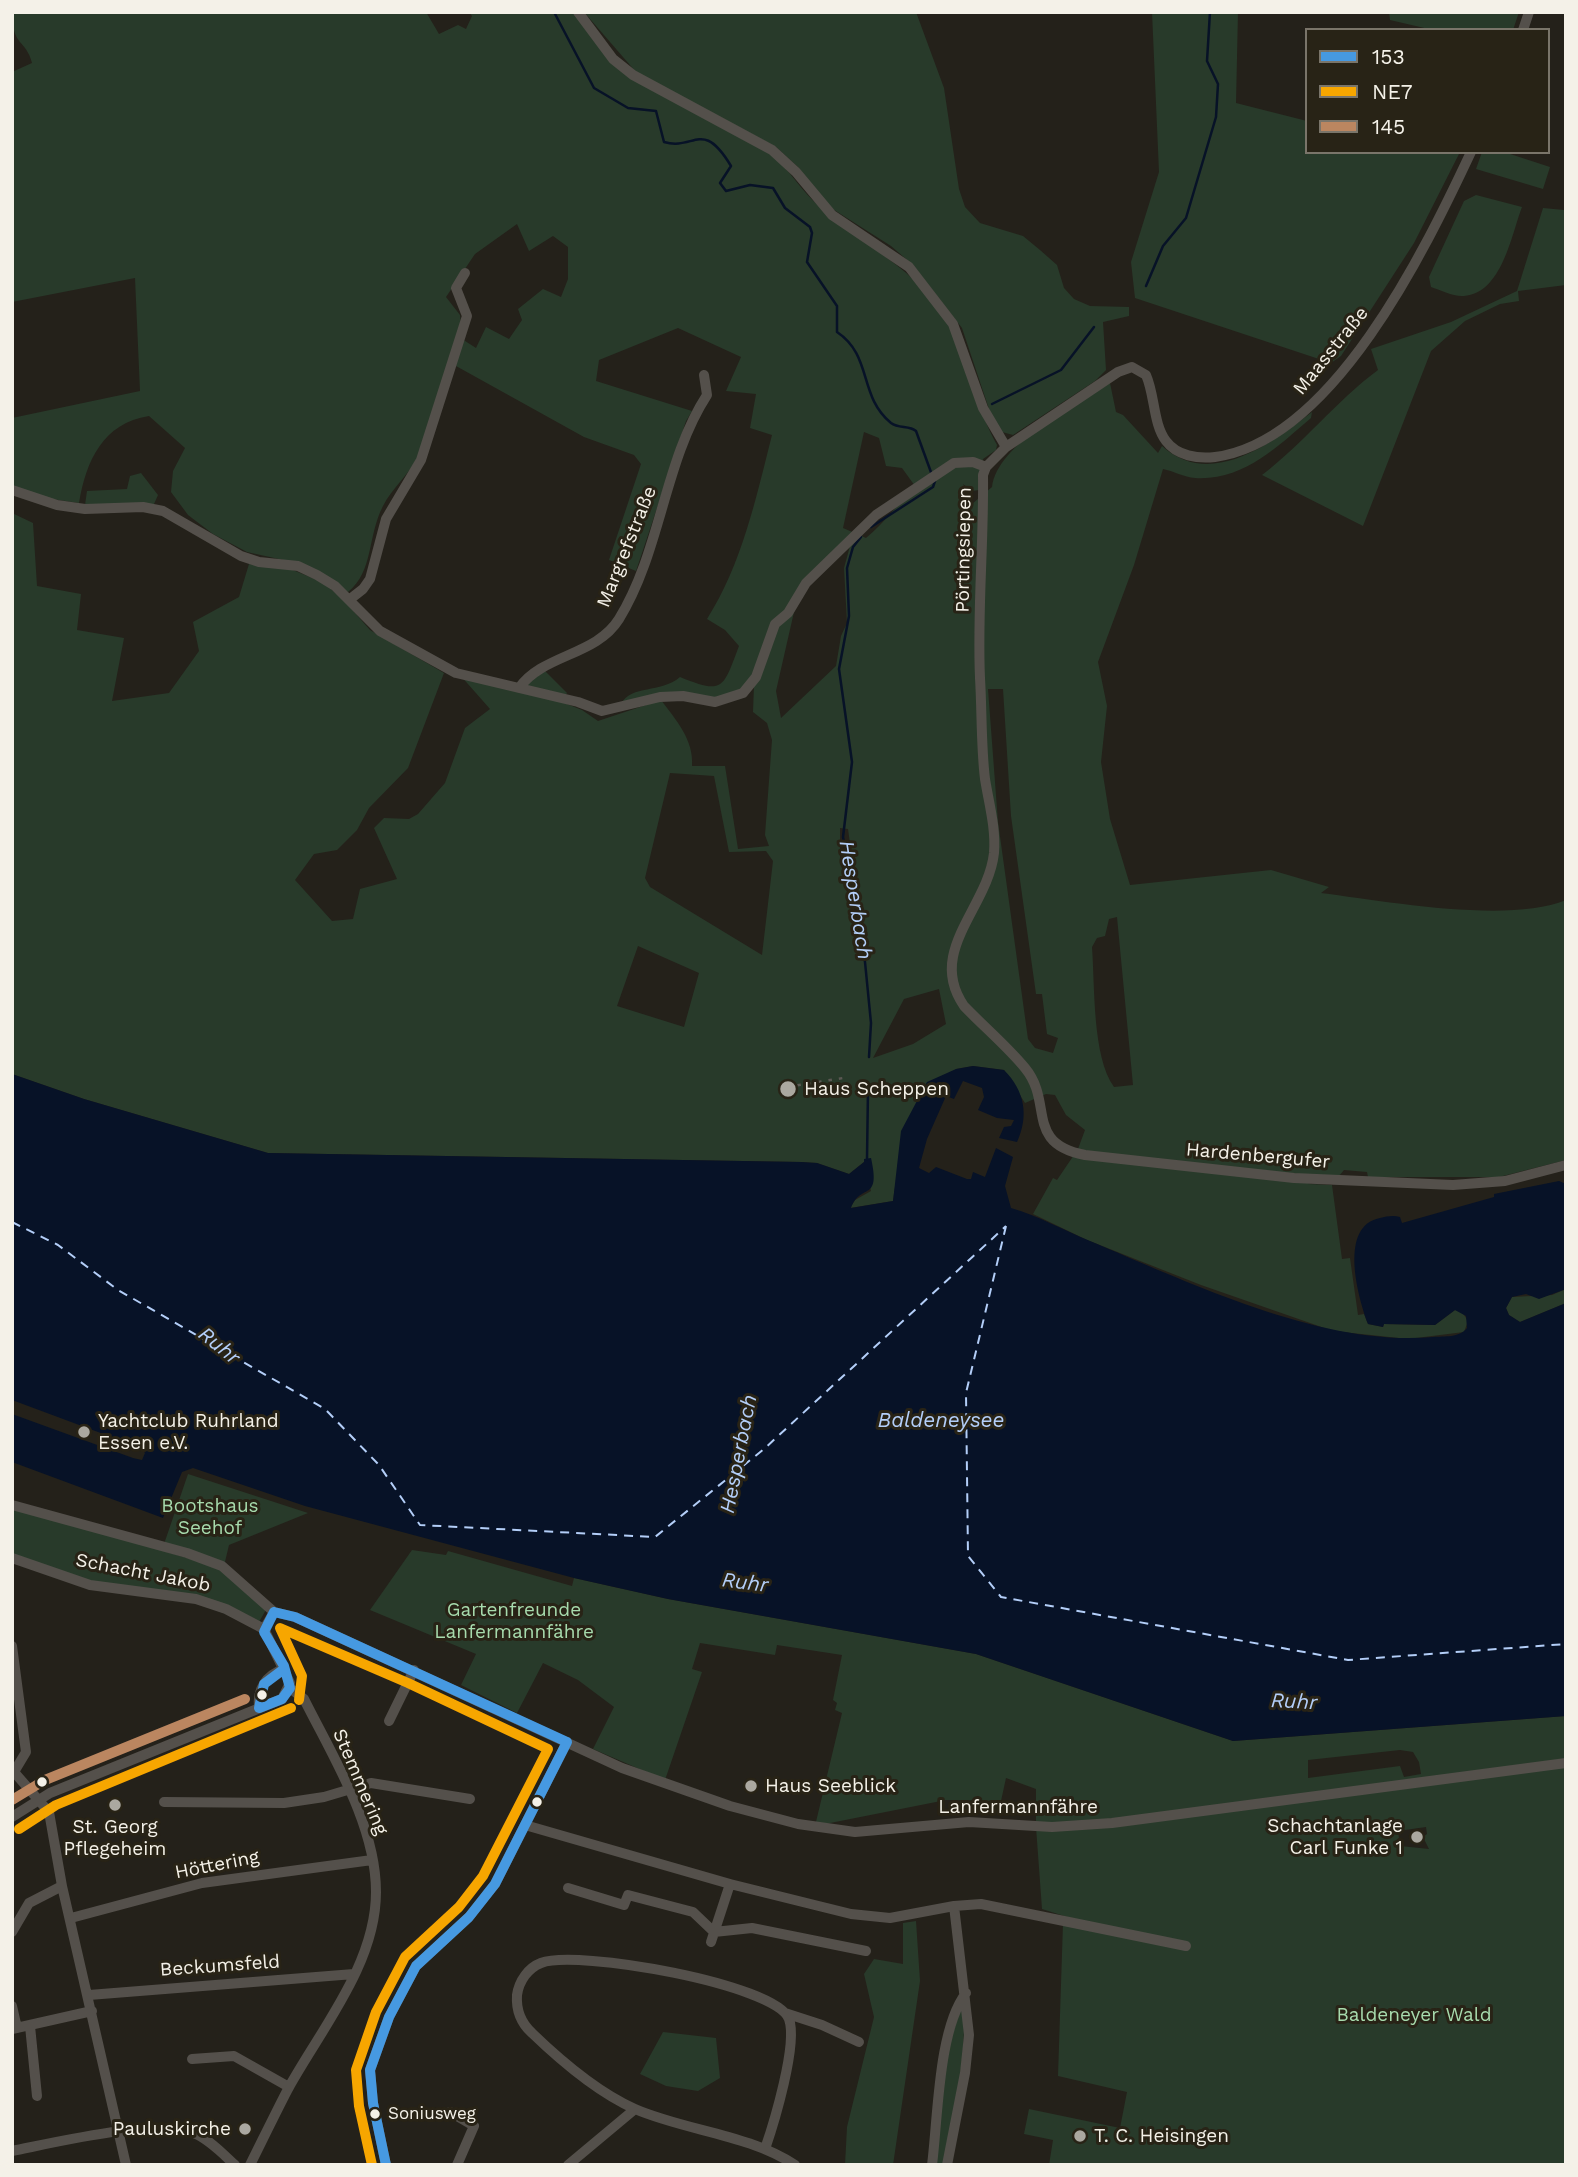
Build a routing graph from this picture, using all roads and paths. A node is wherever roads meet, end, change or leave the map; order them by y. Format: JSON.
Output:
{"nodes":[{"id":1,"x":579,"y":12,"type":"edge"},
{"id":2,"x":1470,"y":154,"type":"edge"},
{"id":3,"x":466,"y":273,"type":"dead end"},
{"id":4,"x":704,"y":375,"type":"dead end"},
{"id":5,"x":1006,"y":447,"type":"junction"},
{"id":6,"x":986,"y":467,"type":"junction"},
{"id":7,"x":12,"y":490,"type":"edge"},
{"id":8,"x":349,"y":600,"type":"junction"},
{"id":9,"x":519,"y":688,"type":"junction"},
{"id":10,"x":1009,"y":1051,"type":"joint"},
{"id":11,"x":1566,"y":1165,"type":"edge"},
{"id":12,"x":12,"y":1504,"type":"edge"},
{"id":13,"x":12,"y":1558,"type":"edge"},
{"id":14,"x":274,"y":1612,"type":"junction"},
{"id":15,"x":264,"y":1629,"type":"junction"},
{"id":16,"x":12,"y":1646,"type":"edge"},
{"id":17,"x":281,"y":1670,"type":"junction"},
{"id":18,"x":414,"y":1670,"type":"junction"},
{"id":19,"x":288,"y":1692,"type":"junction"},
{"id":20,"x":259,"y":1708,"type":"junction"},
{"id":21,"x":389,"y":1721,"type":"dead end"},
{"id":22,"x":566,"y":1742,"type":"junction"},
{"id":23,"x":1566,"y":1763,"type":"edge"},
{"id":24,"x":13,"y":1771,"type":"edge"},
{"id":25,"x":348,"y":1790,"type":"junction"},
{"id":26,"x":38,"y":1799,"type":"junction"},
{"id":27,"x":470,"y":1799,"type":"dead end"},
{"id":28,"x":164,"y":1802,"type":"dead end"},
{"id":29,"x":12,"y":1817,"type":"edge"},
{"id":30,"x":525,"y":1825,"type":"junction"},
{"id":31,"x":372,"y":1860,"type":"junction"},
{"id":32,"x":730,"y":1884,"type":"junction"},
{"id":33,"x":62,"y":1886,"type":"junction"},
{"id":34,"x":568,"y":1888,"type":"dead end"},
{"id":35,"x":954,"y":1906,"type":"junction"},
{"id":36,"x":71,"y":1918,"type":"junction"},
{"id":37,"x":12,"y":1932,"type":"edge"},
{"id":38,"x":712,"y":1937,"type":"junction"},
{"id":39,"x":1186,"y":1946,"type":"dead end"},
{"id":40,"x":866,"y":1951,"type":"dead end"},
{"id":41,"x":354,"y":1974,"type":"junction"},
{"id":42,"x":966,"y":1993,"type":"junction"},
{"id":43,"x":89,"y":1995,"type":"junction"},
{"id":44,"x":12,"y":2006,"type":"edge"},
{"id":45,"x":92,"y":2011,"type":"junction"},
{"id":46,"x":785,"y":2013,"type":"junction"},
{"id":47,"x":30,"y":2026,"type":"junction"},
{"id":48,"x":15,"y":2028,"type":"edge"},
{"id":49,"x":950,"y":2034,"type":"junction"},
{"id":50,"x":968,"y":2035,"type":"junction"},
{"id":51,"x":859,"y":2042,"type":"dead end"},
{"id":52,"x":192,"y":2059,"type":"dead end"},
{"id":53,"x":289,"y":2087,"type":"junction"},
{"id":54,"x":37,"y":2096,"type":"dead end"},
{"id":55,"x":635,"y":2109,"type":"junction"},
{"id":56,"x":450,"y":2112,"type":"dead end"},
{"id":57,"x":118,"y":2132,"type":"junction"},
{"id":58,"x":765,"y":2150,"type":"junction"},
{"id":59,"x":12,"y":2151,"type":"edge"},
{"id":60,"x":126,"y":2165,"type":"edge"},
{"id":61,"x":235,"y":2165,"type":"edge"},
{"id":62,"x":250,"y":2165,"type":"edge"},
{"id":63,"x":386,"y":2165,"type":"edge"},
{"id":64,"x":457,"y":2165,"type":"edge"},
{"id":65,"x":568,"y":2165,"type":"edge"},
{"id":66,"x":795,"y":2165,"type":"edge"},
{"id":67,"x":932,"y":2165,"type":"edge"},
{"id":68,"x":947,"y":2165,"type":"edge"}],
"edges":[{"from":1,"to":5,"type":"street"},
{"from":2,"to":5,"type":"street","name":"Maasstraße"},
{"from":3,"to":8,"type":"street"},
{"from":4,"to":9,"type":"street","name":"Margrefstraße"},
{"from":5,"to":6,"type":"street","name":"Pörtingsiepen"},
{"from":6,"to":9,"type":"street"},
{"from":6,"to":10,"type":"street","name":"Pörtingsiepen"},
{"from":7,"to":8,"type":"street"},
{"from":8,"to":9,"type":"street"},
{"from":10,"to":11,"type":"street","name":"Hardenbergufer"},
{"from":12,"to":14,"type":"street","name":"Lanfermannfähre"},
{"from":13,"to":15,"type":"street","name":"Schacht Jakob"},
{"from":14,"to":15,"type":"street"},
{"from":14,"to":18,"type":"street","name":"Lanfermannfähre"},
{"from":15,"to":17,"type":"street","name":"Stemmering"},
{"from":16,"to":24,"type":"street"},
{"from":17,"to":19,"type":"street","name":"Stemmering"},
{"from":17,"to":20,"type":"street"},
{"from":18,"to":21,"type":"street"},
{"from":18,"to":22,"type":"street","name":"Lanfermannfähre"},
{"from":19,"to":20,"type":"street"},
{"from":19,"to":25,"type":"street","name":"Stemmering"},
{"from":20,"to":26,"type":"street"},
{"from":22,"to":23,"type":"street","name":"Lanfermannfähre"},
{"from":22,"to":30,"type":"street"},
{"from":24,"to":26,"type":"street"},
{"from":25,"to":27,"type":"street"},
{"from":25,"to":28,"type":"street"},
{"from":25,"to":31,"type":"street","name":"Stemmering"},
{"from":26,"to":29,"type":"street"},
{"from":26,"to":33,"type":"street"},
{"from":30,"to":32,"type":"street"},
{"from":30,"to":63,"type":"street"},
{"from":31,"to":36,"type":"street","name":"Höttering"},
{"from":31,"to":41,"type":"street","name":"Stemmering"},
{"from":32,"to":35,"type":"street"},
{"from":32,"to":38,"type":"street"},
{"from":33,"to":36,"type":"street"},
{"from":33,"to":37,"type":"street"},
{"from":34,"to":38,"type":"street"},
{"from":35,"to":39,"type":"street"},
{"from":35,"to":42,"type":"street"},
{"from":36,"to":43,"type":"street"},
{"from":38,"to":40,"type":"street"},
{"from":41,"to":43,"type":"street","name":"Beckumsfeld"},
{"from":41,"to":53,"type":"street","name":"Stemmering"},
{"from":42,"to":49,"type":"street"},
{"from":42,"to":50,"type":"street"},
{"from":43,"to":45,"type":"street"},
{"from":44,"to":48,"type":"street"},
{"from":45,"to":47,"type":"street"},
{"from":45,"to":57,"type":"street"},
{"from":46,"to":51,"type":"street"},
{"from":46,"to":55,"type":"street"},
{"from":46,"to":58,"type":"street"},
{"from":47,"to":48,"type":"street"},
{"from":47,"to":54,"type":"street"},
{"from":49,"to":50,"type":"street"},
{"from":49,"to":67,"type":"street"},
{"from":50,"to":68,"type":"street"},
{"from":52,"to":53,"type":"street"},
{"from":53,"to":62,"type":"street","name":"Stemmering"},
{"from":55,"to":58,"type":"street"},
{"from":55,"to":65,"type":"street"},
{"from":56,"to":64,"type":"street"},
{"from":57,"to":59,"type":"street"},
{"from":57,"to":60,"type":"street"},
{"from":57,"to":61,"type":"street"},
{"from":58,"to":66,"type":"street"}]}
